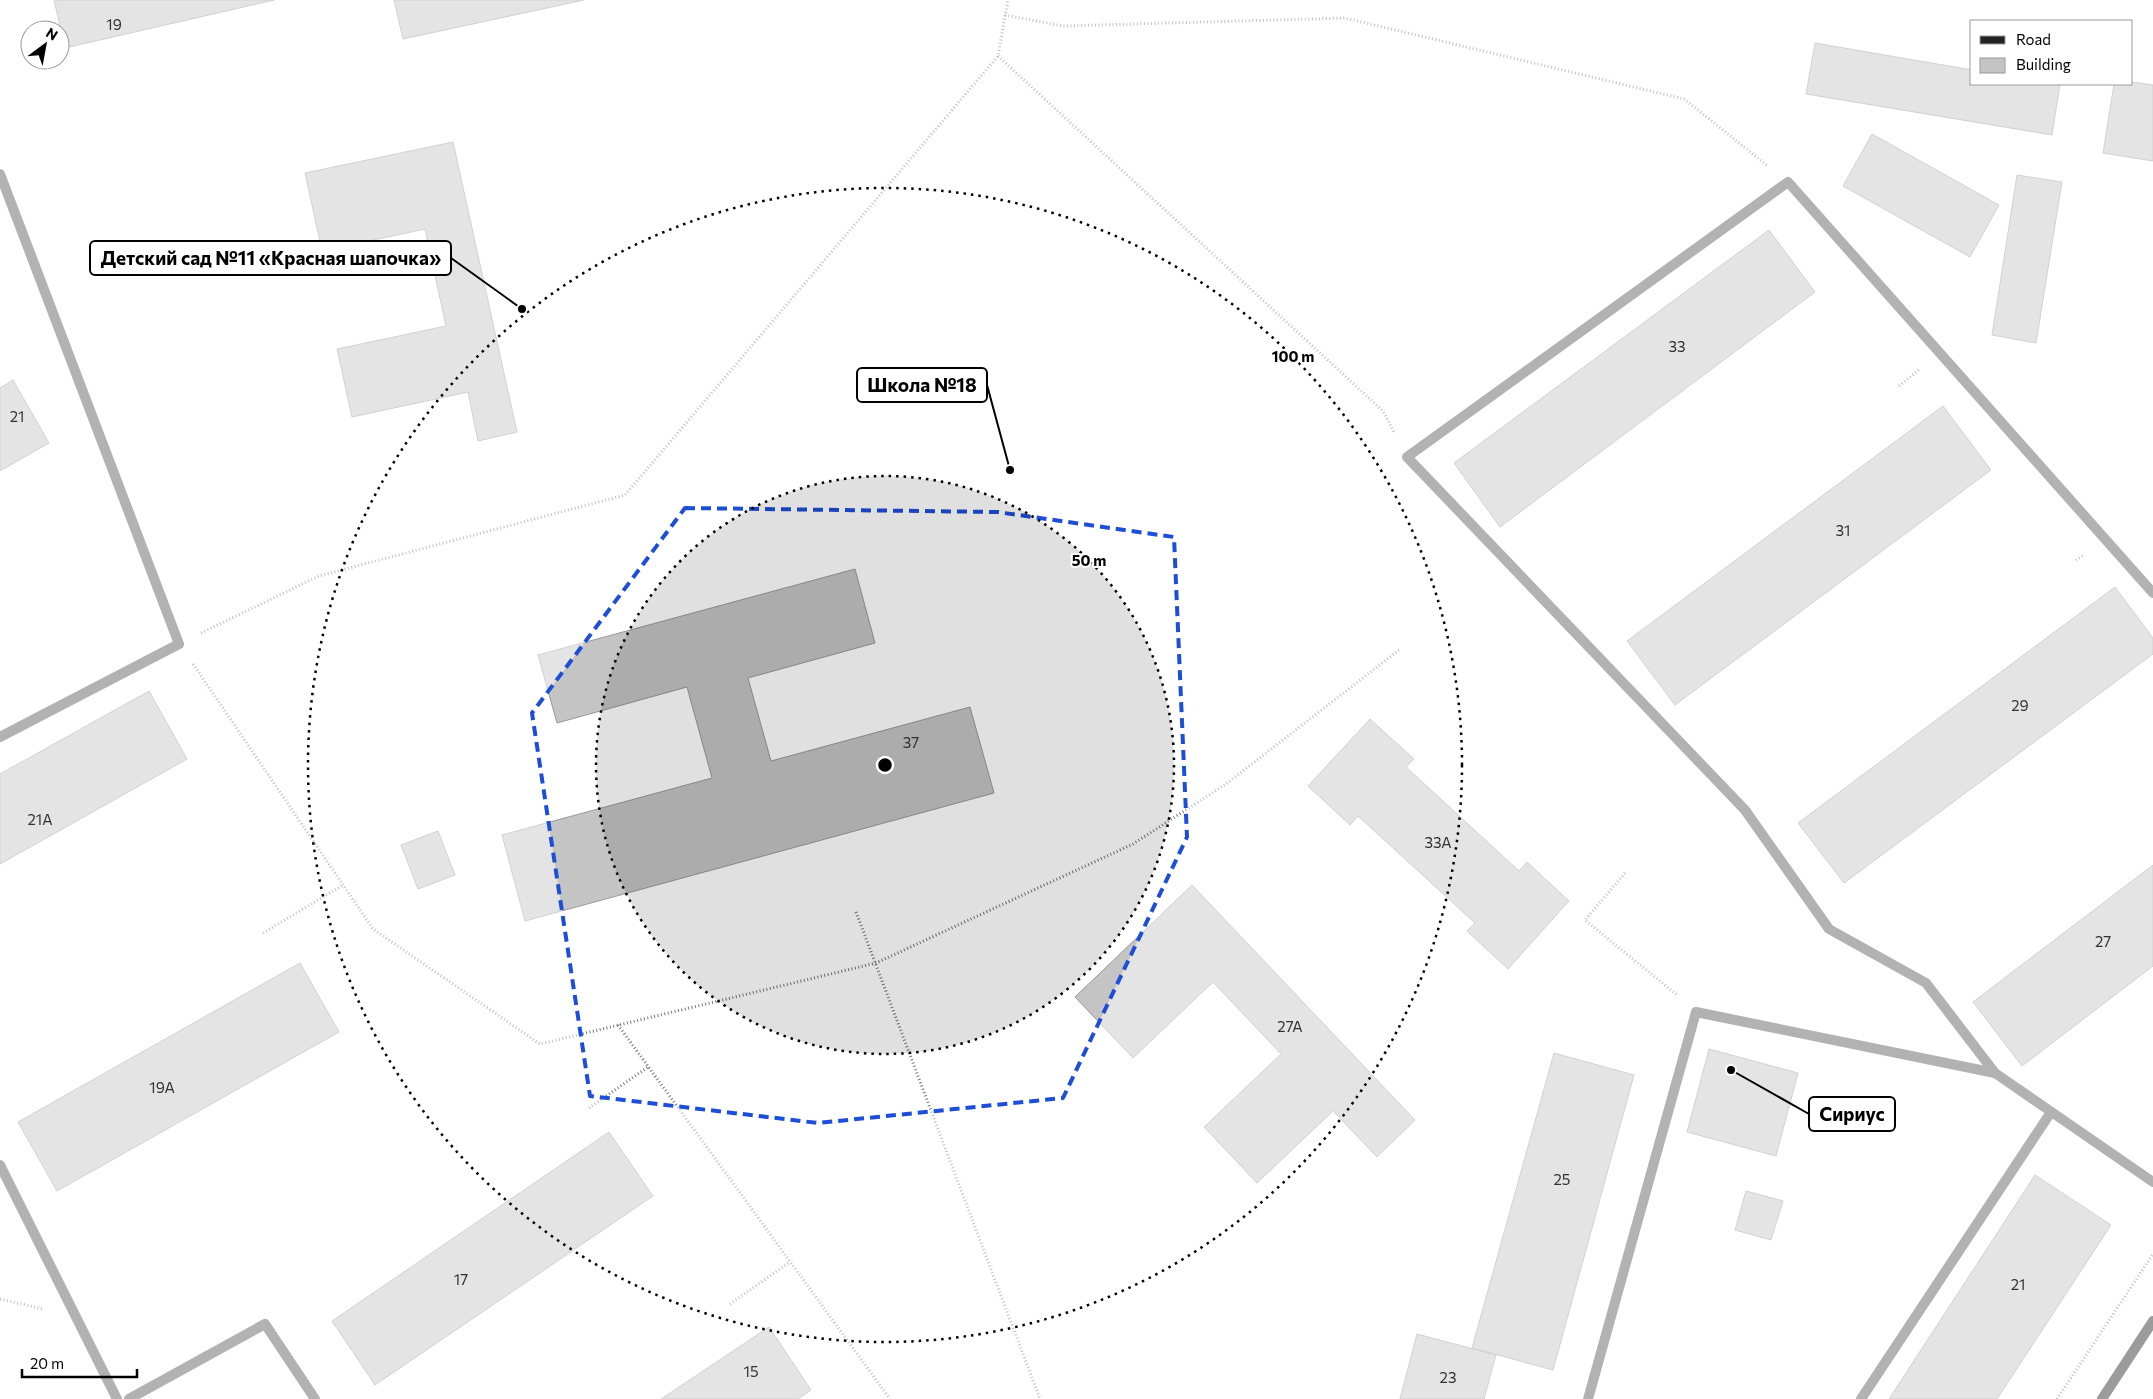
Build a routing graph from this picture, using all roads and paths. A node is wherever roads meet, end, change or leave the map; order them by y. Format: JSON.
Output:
{"nodes":[{"id":1,"x":1008,"y":0,"type":"edge"},
{"id":2,"x":1005,"y":15,"type":"junction"},
{"id":3,"x":998,"y":56,"type":"junction"},
{"id":4,"x":0,"y":174,"type":"edge"},
{"id":5,"x":1788,"y":182,"type":"junction"},
{"id":6,"x":1407,"y":457,"type":"junction"},
{"id":7,"x":2153,"y":592,"type":"edge"},
{"id":8,"x":179,"y":644,"type":"junction"},
{"id":9,"x":1399,"y":650,"type":"dead end"},
{"id":10,"x":0,"y":737,"type":"edge"},
{"id":11,"x":1625,"y":873,"type":"dead end"},
{"id":12,"x":343,"y":885,"type":"junction"},
{"id":13,"x":856,"y":912,"type":"dead end"},
{"id":14,"x":263,"y":933,"type":"dead end"},
{"id":15,"x":876,"y":963,"type":"junction"},
{"id":16,"x":1696,"y":1012,"type":"junction"},
{"id":17,"x":618,"y":1025,"type":"junction"},
{"id":18,"x":648,"y":1067,"type":"junction"},
{"id":19,"x":1995,"y":1073,"type":"junction"},
{"id":20,"x":589,"y":1108,"type":"dead end"},
{"id":21,"x":2050,"y":1112,"type":"junction"},
{"id":22,"x":0,"y":1166,"type":"edge"},
{"id":23,"x":2153,"y":1182,"type":"edge"},
{"id":24,"x":2153,"y":1254,"type":"edge"},
{"id":25,"x":790,"y":1262,"type":"junction"},
{"id":26,"x":0,"y":1299,"type":"edge"},
{"id":27,"x":730,"y":1304,"type":"dead end"},
{"id":28,"x":75,"y":1316,"type":"junction"},
{"id":29,"x":2153,"y":1321,"type":"edge"},
{"id":30,"x":117,"y":1399,"type":"edge"},
{"id":31,"x":129,"y":1399,"type":"edge"},
{"id":32,"x":315,"y":1399,"type":"edge"},
{"id":33,"x":890,"y":1399,"type":"edge"},
{"id":34,"x":1040,"y":1399,"type":"edge"},
{"id":35,"x":1588,"y":1399,"type":"edge"},
{"id":36,"x":1861,"y":1399,"type":"edge"},
{"id":37,"x":2057,"y":1399,"type":"edge"},
{"id":38,"x":2102,"y":1399,"type":"edge"}],
"edges":[{"from":1,"to":2,"type":"path"},
{"from":2,"to":3,"type":"path"},
{"from":2,"to":5,"type":"path"},
{"from":3,"to":6,"type":"path"},
{"from":3,"to":8,"type":"path"},
{"from":4,"to":8,"type":"lane"},
{"from":5,"to":6,"type":"lane"},
{"from":5,"to":7,"type":"lane"},
{"from":6,"to":19,"type":"lane"},
{"from":8,"to":10,"type":"lane"},
{"from":8,"to":12,"type":"path"},
{"from":9,"to":15,"type":"path"},
{"from":11,"to":16,"type":"path"},
{"from":12,"to":14,"type":"path"},
{"from":12,"to":17,"type":"path"},
{"from":13,"to":15,"type":"path"},
{"from":15,"to":17,"type":"path"},
{"from":15,"to":34,"type":"path"},
{"from":16,"to":19,"type":"lane"},
{"from":16,"to":35,"type":"lane"},
{"from":17,"to":18,"type":"path"},
{"from":18,"to":20,"type":"path"},
{"from":18,"to":25,"type":"path"},
{"from":19,"to":21,"type":"lane"},
{"from":21,"to":23,"type":"lane"},
{"from":21,"to":36,"type":"lane"},
{"from":22,"to":28,"type":"lane"},
{"from":24,"to":37,"type":"path"},
{"from":25,"to":27,"type":"path"},
{"from":25,"to":33,"type":"path"},
{"from":26,"to":28,"type":"path"},
{"from":28,"to":30,"type":"lane"},
{"from":29,"to":38,"type":"street"},
{"from":31,"to":32,"type":"lane"}]}
